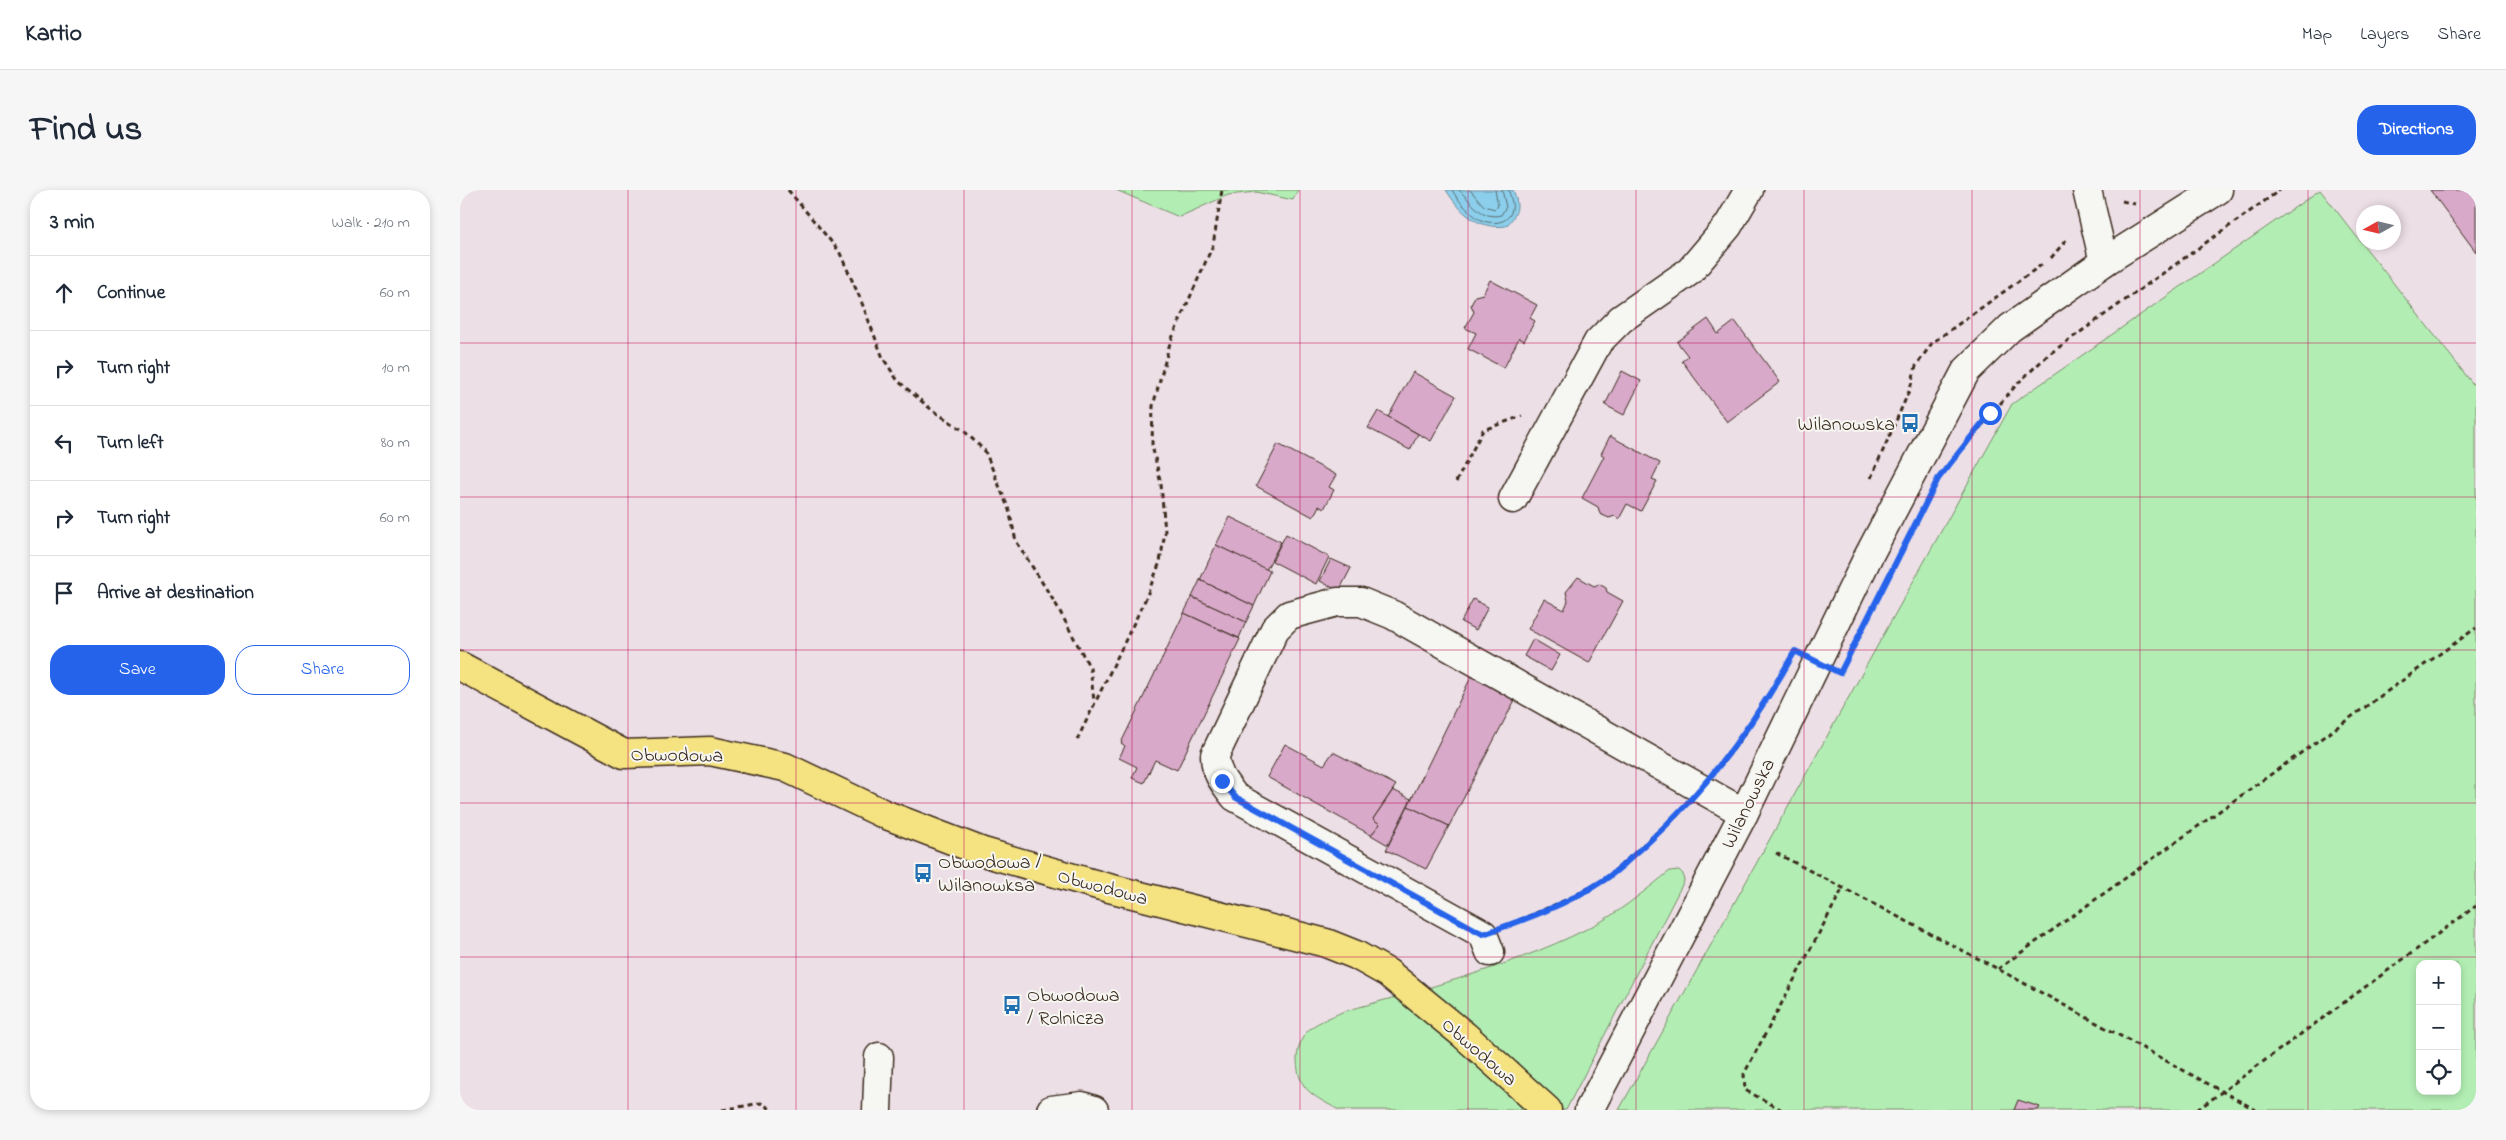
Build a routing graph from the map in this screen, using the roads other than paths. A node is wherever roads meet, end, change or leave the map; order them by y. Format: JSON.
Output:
{"nodes":[{"id":1,"x":1749,"y":190,"type":"edge"},
{"id":2,"x":2088,"y":190,"type":"edge"},
{"id":3,"x":2218,"y":190,"type":"edge"},
{"id":4,"x":2104,"y":262,"type":"junction"},
{"id":5,"x":1513,"y":499,"type":"dead end"},
{"id":6,"x":460,"y":666,"type":"edge"},
{"id":7,"x":1744,"y":813,"type":"junction"},
{"id":8,"x":1486,"y":943,"type":"road end"},
{"id":9,"x":879,"y":1057,"type":"dead end"},
{"id":10,"x":877,"y":1110,"type":"edge"},
{"id":11,"x":1052,"y":1110,"type":"edge"},
{"id":12,"x":1094,"y":1110,"type":"edge"},
{"id":13,"x":1547,"y":1110,"type":"edge"},
{"id":14,"x":1589,"y":1110,"type":"edge"}],
"edges":[{"from":1,"to":5,"type":"street"},
{"from":2,"to":4,"type":"street"},
{"from":3,"to":4,"type":"street","name":"Wilanowska"},
{"from":4,"to":7,"type":"street","name":"Wilanowska"},
{"from":6,"to":13,"type":"main road","name":"Obwodowa"},
{"from":7,"to":8,"type":"street"},
{"from":7,"to":14,"type":"street","name":"Wilanowska"},
{"from":9,"to":10,"type":"street"},
{"from":11,"to":12,"type":"street"}]}
